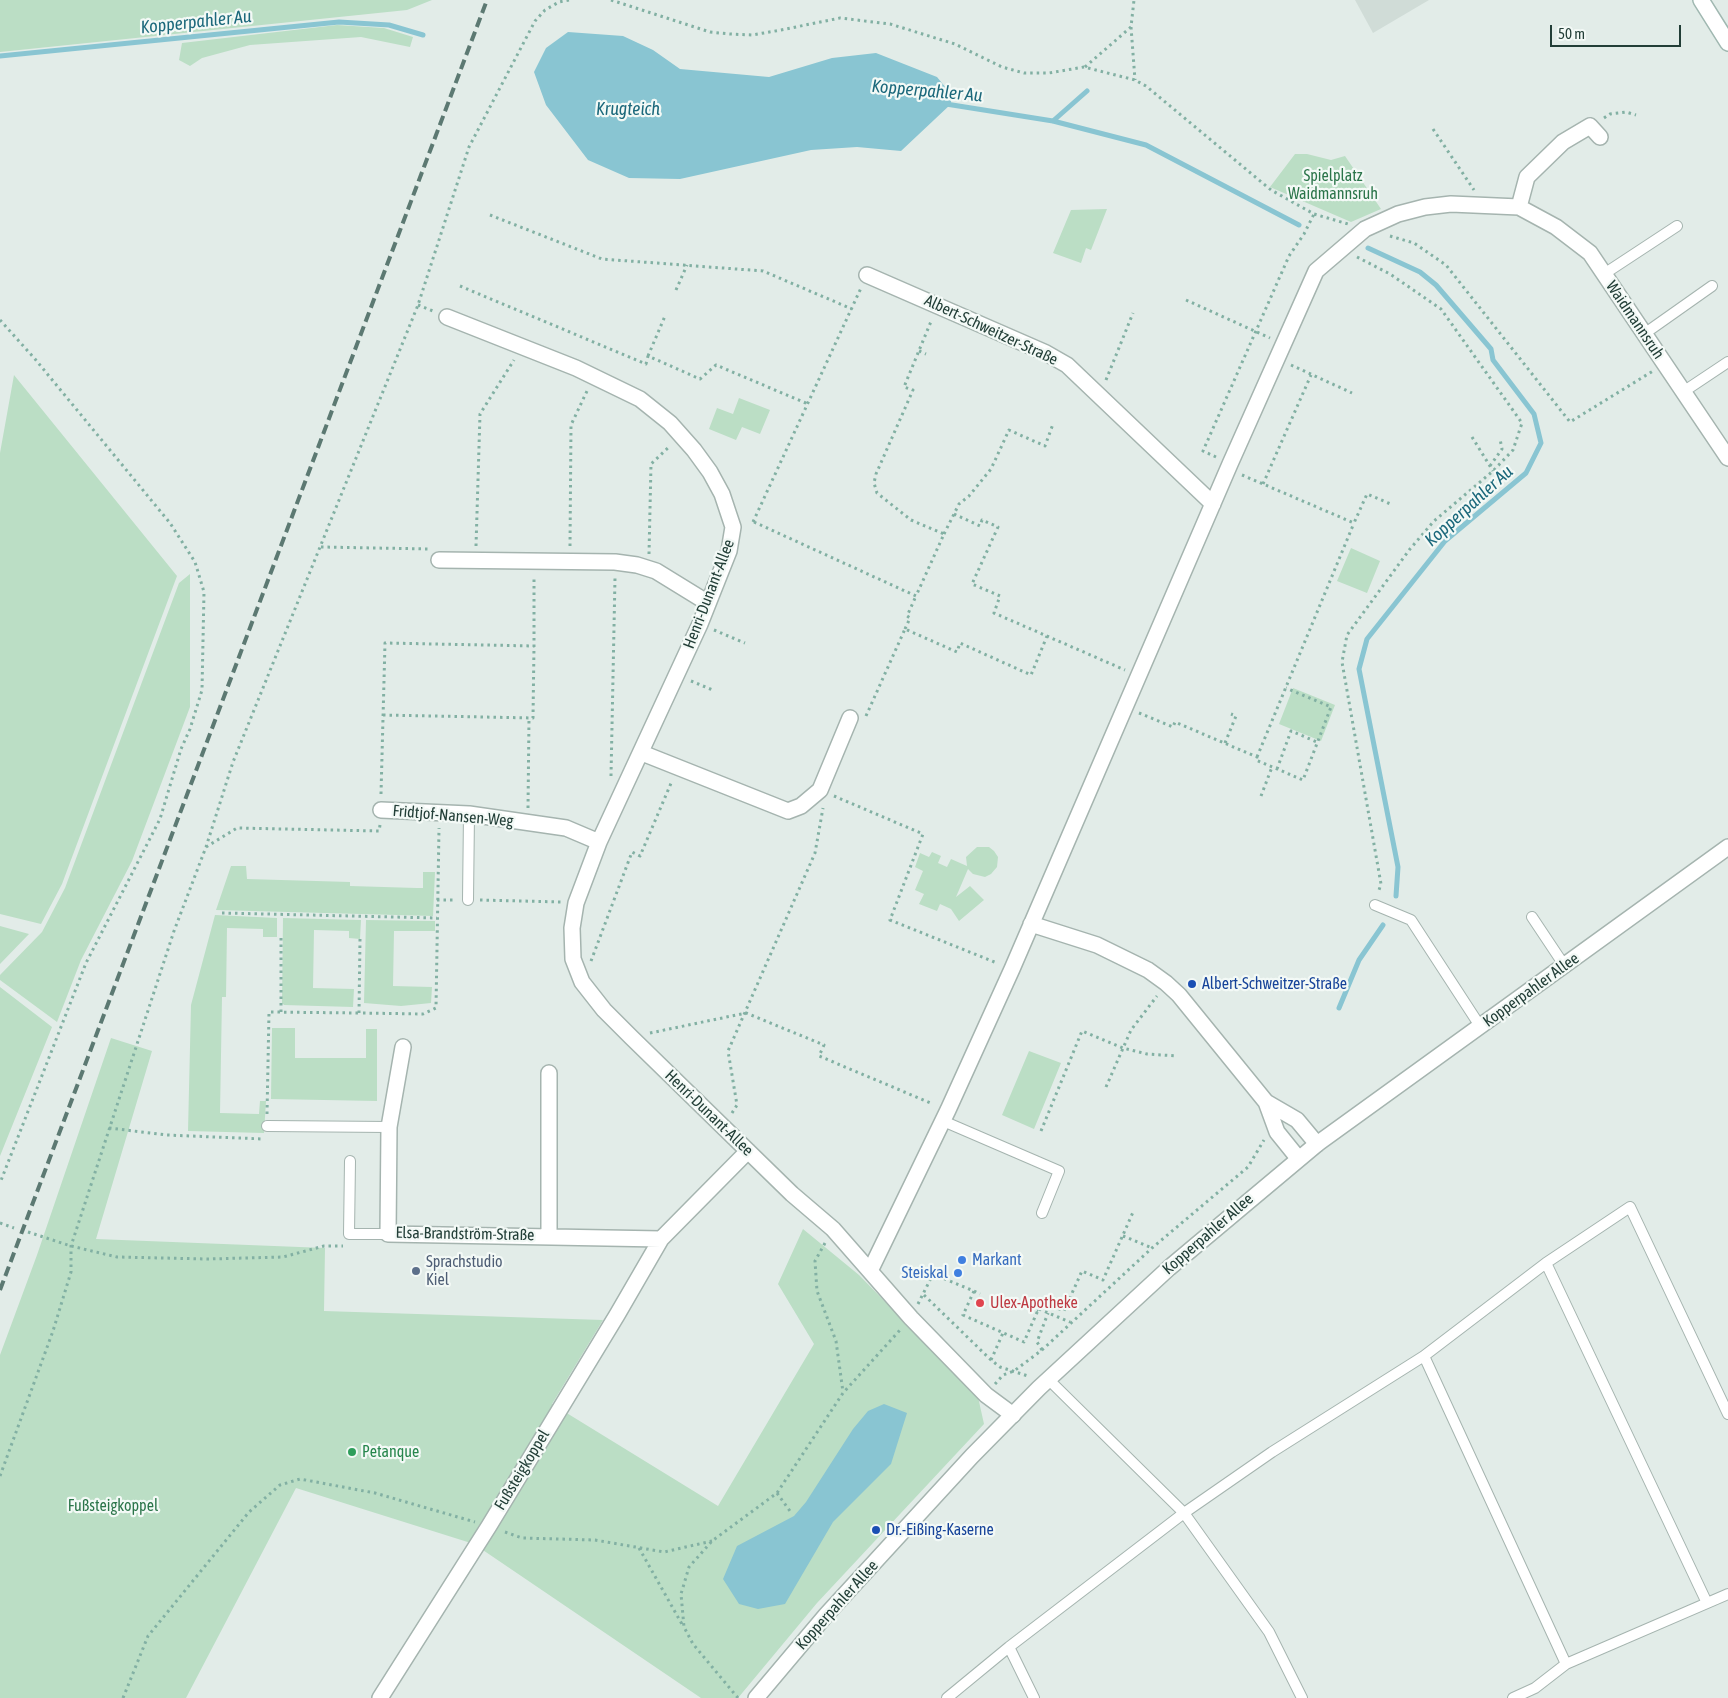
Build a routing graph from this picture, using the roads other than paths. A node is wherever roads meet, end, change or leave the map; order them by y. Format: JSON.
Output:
{"nodes":[{"id":1,"x":1701,"y":0,"type":"edge"},
{"id":2,"x":1728,"y":42,"type":"edge"},
{"id":3,"x":1595,"y":131,"type":"road end"},
{"id":4,"x":1519,"y":207,"type":"junction"},
{"id":5,"x":1676,"y":226,"type":"dead end"},
{"id":6,"x":1604,"y":274,"type":"junction"},
{"id":7,"x":867,"y":275,"type":"road end"},
{"id":8,"x":1712,"y":286,"type":"dead end"},
{"id":9,"x":447,"y":317,"type":"dead end"},
{"id":10,"x":1644,"y":334,"type":"junction"},
{"id":11,"x":1728,"y":362,"type":"edge"},
{"id":12,"x":1683,"y":392,"type":"junction"},
{"id":13,"x":1728,"y":458,"type":"edge"},
{"id":14,"x":1213,"y":504,"type":"junction"},
{"id":15,"x":439,"y":560,"type":"road end"},
{"id":16,"x":708,"y":602,"type":"junction"},
{"id":17,"x":850,"y":718,"type":"road end"},
{"id":18,"x":642,"y":753,"type":"junction"},
{"id":19,"x":380,"y":810,"type":"road end"},
{"id":20,"x":469,"y":814,"type":"junction"},
{"id":21,"x":599,"y":842,"type":"junction"},
{"id":22,"x":1728,"y":847,"type":"edge"},
{"id":23,"x":468,"y":900,"type":"road end"},
{"id":24,"x":1374,"y":905,"type":"road end"},
{"id":25,"x":1532,"y":917,"type":"dead end"},
{"id":26,"x":1031,"y":924,"type":"junction"},
{"id":27,"x":1564,"y":965,"type":"junction"},
{"id":28,"x":1480,"y":1026,"type":"junction"},
{"id":29,"x":403,"y":1047,"type":"dead end"},
{"id":30,"x":549,"y":1073,"type":"dead end"},
{"id":31,"x":1266,"y":1102,"type":"junction"},
{"id":32,"x":945,"y":1116,"type":"junction"},
{"id":33,"x":267,"y":1126,"type":"road end"},
{"id":34,"x":389,"y":1126,"type":"junction"},
{"id":35,"x":1317,"y":1144,"type":"junction"},
{"id":36,"x":748,"y":1151,"type":"junction"},
{"id":37,"x":1298,"y":1158,"type":"junction"},
{"id":38,"x":350,"y":1161,"type":"dead end"},
{"id":39,"x":1042,"y":1213,"type":"dead end"},
{"id":40,"x":388,"y":1234,"type":"junction"},
{"id":41,"x":548,"y":1236,"type":"junction"},
{"id":42,"x":661,"y":1239,"type":"junction"},
{"id":43,"x":1546,"y":1263,"type":"junction"},
{"id":44,"x":870,"y":1271,"type":"junction"},
{"id":45,"x":1424,"y":1356,"type":"junction"},
{"id":46,"x":1044,"y":1384,"type":"junction"},
{"id":47,"x":1728,"y":1414,"type":"edge"},
{"id":48,"x":1012,"y":1415,"type":"junction"},
{"id":49,"x":1184,"y":1513,"type":"junction"},
{"id":50,"x":1728,"y":1594,"type":"edge"},
{"id":51,"x":1707,"y":1603,"type":"junction"},
{"id":52,"x":1009,"y":1647,"type":"junction"},
{"id":53,"x":1566,"y":1664,"type":"junction"},
{"id":54,"x":1537,"y":1693,"type":"edge"},
{"id":55,"x":380,"y":1698,"type":"edge"},
{"id":56,"x":756,"y":1698,"type":"edge"},
{"id":57,"x":947,"y":1698,"type":"edge"},
{"id":58,"x":1034,"y":1698,"type":"edge"},
{"id":59,"x":1302,"y":1698,"type":"edge"},
{"id":60,"x":1513,"y":1698,"type":"edge"}],
"edges":[{"from":1,"to":2,"type":"street"},
{"from":3,"to":4,"type":"street"},
{"from":4,"to":6,"type":"street","name":"Waidmannsruh"},
{"from":4,"to":14,"type":"street","name":"Waidmannsruh"},
{"from":5,"to":6,"type":"lane"},
{"from":6,"to":10,"type":"street","name":"Waidmannsruh"},
{"from":7,"to":14,"type":"street","name":"Albert-Schweitzer-Straße"},
{"from":8,"to":10,"type":"lane"},
{"from":9,"to":16,"type":"street","name":"Henri-Dunant-Allee"},
{"from":10,"to":12,"type":"street","name":"Waidmannsruh"},
{"from":11,"to":12,"type":"lane"},
{"from":12,"to":13,"type":"street","name":"Waidmannsruh"},
{"from":14,"to":26,"type":"street"},
{"from":15,"to":16,"type":"street"},
{"from":16,"to":18,"type":"street","name":"Henri-Dunant-Allee"},
{"from":17,"to":18,"type":"street"},
{"from":18,"to":21,"type":"street","name":"Henri-Dunant-Allee"},
{"from":19,"to":20,"type":"street","name":"Fridtjof-Nansen-Weg"},
{"from":20,"to":21,"type":"street","name":"Fridtjof-Nansen-Weg"},
{"from":20,"to":23,"type":"lane"},
{"from":21,"to":36,"type":"street","name":"Henri-Dunant-Allee"},
{"from":22,"to":27,"type":"street","name":"Kopperpahler Allee"},
{"from":24,"to":28,"type":"lane"},
{"from":25,"to":27,"type":"lane"},
{"from":26,"to":31,"type":"street"},
{"from":26,"to":32,"type":"street"},
{"from":27,"to":28,"type":"street","name":"Kopperpahler Allee"},
{"from":28,"to":35,"type":"street","name":"Kopperpahler Allee"},
{"from":29,"to":34,"type":"street","name":"Elsa-Brandström-Straße"},
{"from":30,"to":41,"type":"street","name":"Elsa-Brandström-Straße"},
{"from":31,"to":35,"type":"street"},
{"from":31,"to":37,"type":"street"},
{"from":32,"to":39,"type":"lane"},
{"from":32,"to":44,"type":"street"},
{"from":33,"to":34,"type":"lane"},
{"from":34,"to":40,"type":"street","name":"Elsa-Brandström-Straße"},
{"from":35,"to":37,"type":"street","name":"Kopperpahler Allee"},
{"from":36,"to":42,"type":"street"},
{"from":36,"to":44,"type":"street","name":"Henri-Dunant-Allee"},
{"from":37,"to":46,"type":"street","name":"Kopperpahler Allee"},
{"from":38,"to":40,"type":"lane"},
{"from":40,"to":41,"type":"street","name":"Elsa-Brandström-Straße"},
{"from":41,"to":42,"type":"street","name":"Elsa-Brandström-Straße"},
{"from":42,"to":55,"type":"street","name":"Fußsteigkoppel"},
{"from":43,"to":45,"type":"lane"},
{"from":43,"to":47,"type":"lane"},
{"from":43,"to":51,"type":"lane"},
{"from":44,"to":48,"type":"street","name":"Henri-Dunant-Allee"},
{"from":45,"to":49,"type":"lane"},
{"from":45,"to":53,"type":"lane"},
{"from":46,"to":48,"type":"street","name":"Kopperpahler Allee"},
{"from":46,"to":49,"type":"lane"},
{"from":48,"to":56,"type":"street","name":"Kopperpahler Allee"},
{"from":49,"to":52,"type":"lane"},
{"from":49,"to":59,"type":"lane"},
{"from":50,"to":51,"type":"lane"},
{"from":51,"to":53,"type":"lane"},
{"from":52,"to":57,"type":"lane"},
{"from":52,"to":58,"type":"lane"},
{"from":53,"to":54,"type":"lane"},
{"from":54,"to":60,"type":"lane"}]}
